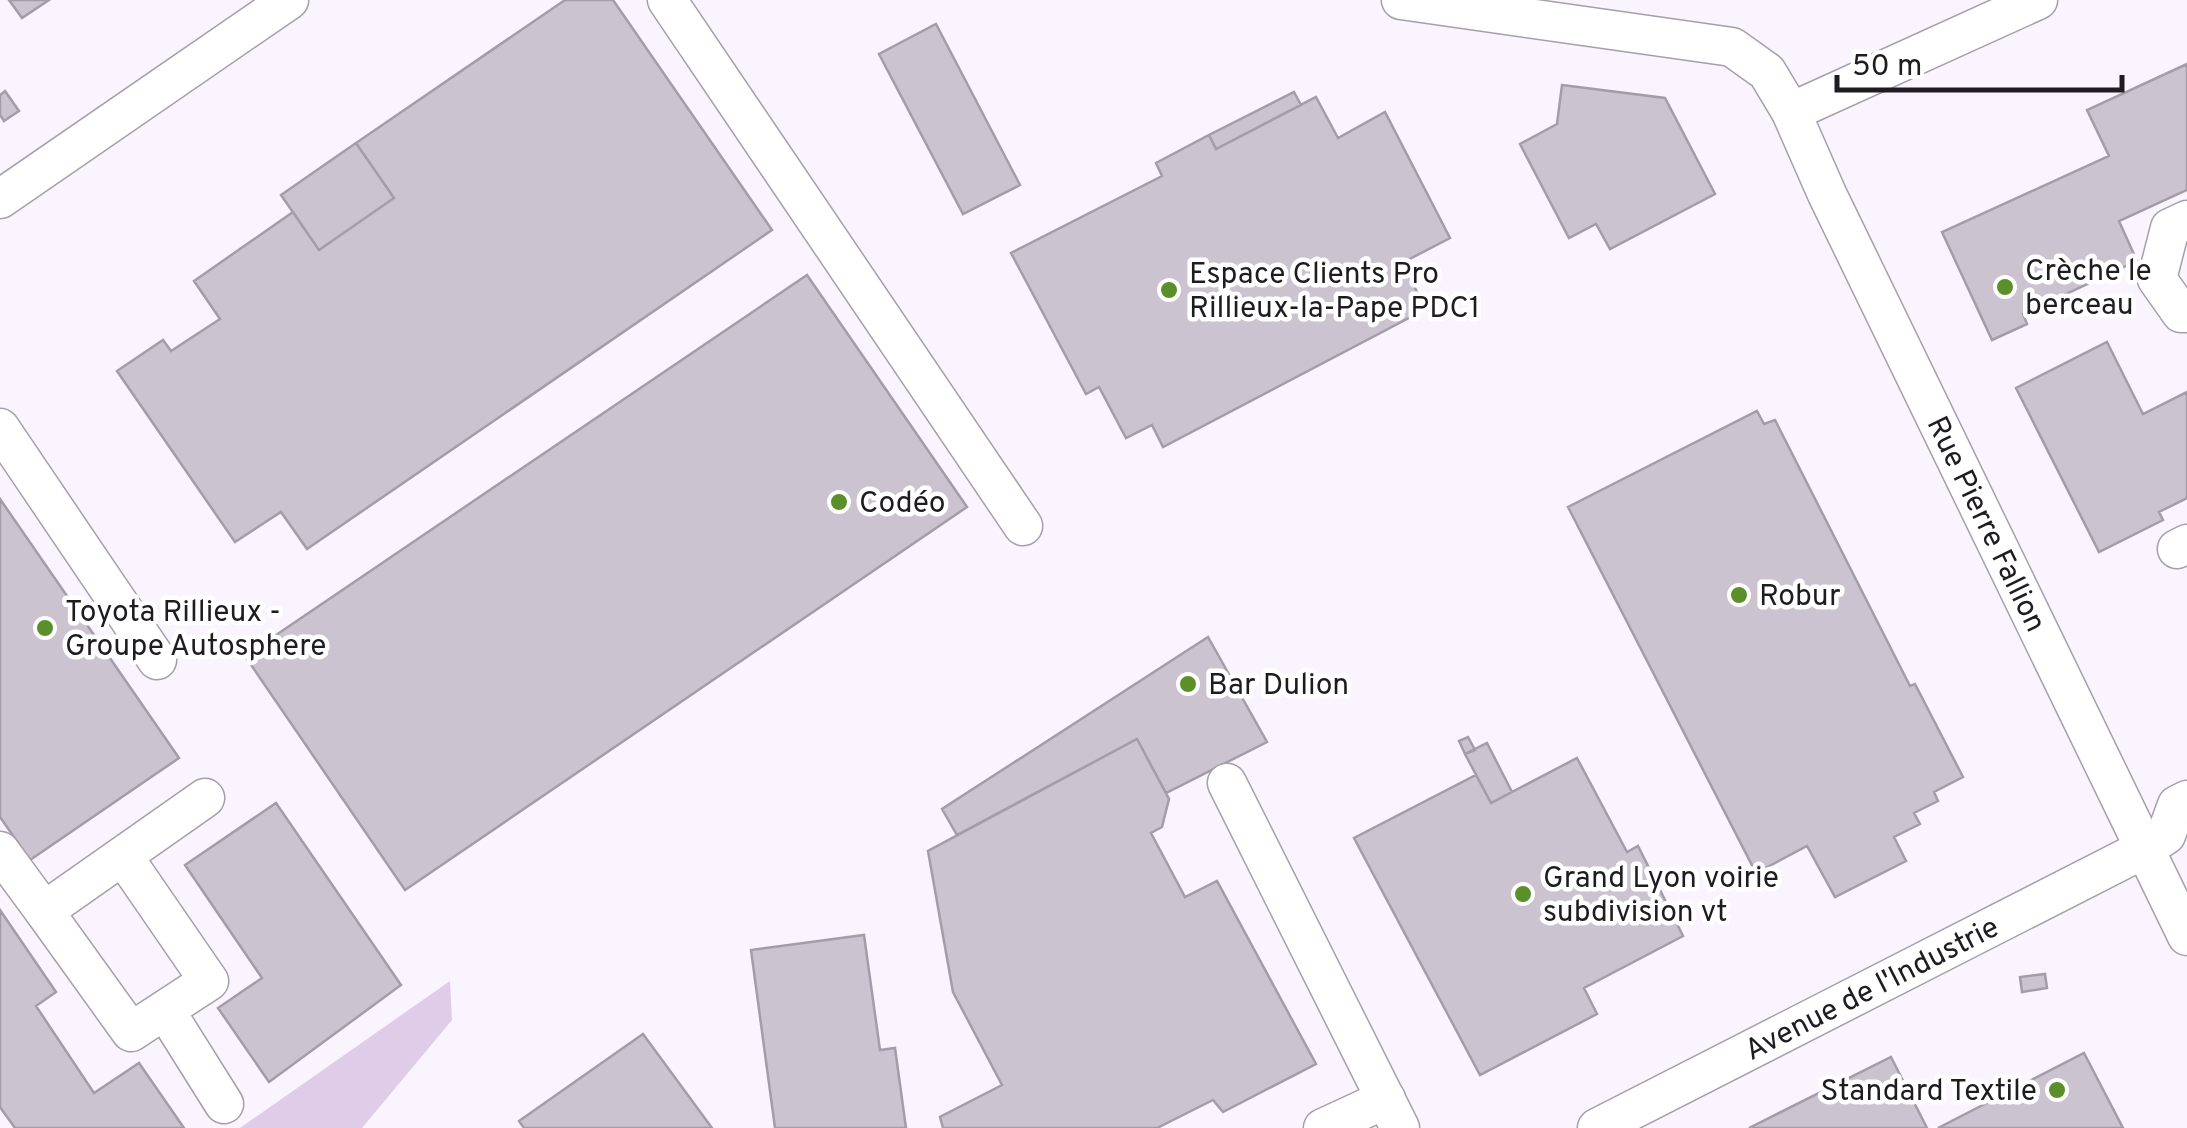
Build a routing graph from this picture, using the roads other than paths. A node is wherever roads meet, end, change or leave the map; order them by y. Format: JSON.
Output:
{"nodes":[{"id":1,"x":290,"y":0,"type":"edge"},
{"id":2,"x":667,"y":0,"type":"edge"},
{"id":3,"x":1401,"y":0,"type":"edge"},
{"id":4,"x":2038,"y":0,"type":"edge"},
{"id":5,"x":1790,"y":112,"type":"junction"},
{"id":6,"x":0,"y":200,"type":"edge"},
{"id":7,"x":2187,"y":220,"type":"edge"},
{"id":8,"x":2187,"y":314,"type":"edge"},
{"id":9,"x":0,"y":428,"type":"edge"},
{"id":10,"x":1023,"y":526,"type":"dead end"},
{"id":11,"x":157,"y":660,"type":"dead end"},
{"id":12,"x":1227,"y":783,"type":"dead end"},
{"id":13,"x":205,"y":798,"type":"dead end"},
{"id":14,"x":2187,"y":800,"type":"edge"},
{"id":15,"x":2166,"y":841,"type":"edge"},
{"id":16,"x":0,"y":851,"type":"edge"},
{"id":17,"x":123,"y":856,"type":"junction"},
{"id":18,"x":44,"y":911,"type":"junction"},
{"id":19,"x":2187,"y":936,"type":"edge"},
{"id":20,"x":165,"y":1010,"type":"junction"},
{"id":21,"x":224,"y":1104,"type":"dead end"},
{"id":22,"x":1393,"y":1114,"type":"edge"},
{"id":23,"x":1323,"y":1128,"type":"edge"},
{"id":24,"x":1596,"y":1128,"type":"edge"}],
"edges":[{"from":1,"to":6,"type":"street"},
{"from":2,"to":10,"type":"street"},
{"from":3,"to":5,"type":"street","name":"Rue Pierre Fallion"},
{"from":4,"to":5,"type":"street"},
{"from":5,"to":15,"type":"street","name":"Rue Pierre Fallion"},
{"from":7,"to":8,"type":"street"},
{"from":9,"to":11,"type":"street"},
{"from":12,"to":22,"type":"street"},
{"from":13,"to":17,"type":"street"},
{"from":14,"to":15,"type":"street"},
{"from":15,"to":19,"type":"street","name":"Rue Pierre Fallion"},
{"from":15,"to":24,"type":"street","name":"Avenue de l'Industrie"},
{"from":16,"to":18,"type":"street"},
{"from":17,"to":18,"type":"street"},
{"from":17,"to":20,"type":"street"},
{"from":18,"to":20,"type":"street"},
{"from":20,"to":21,"type":"street"},
{"from":22,"to":23,"type":"street"}]}
